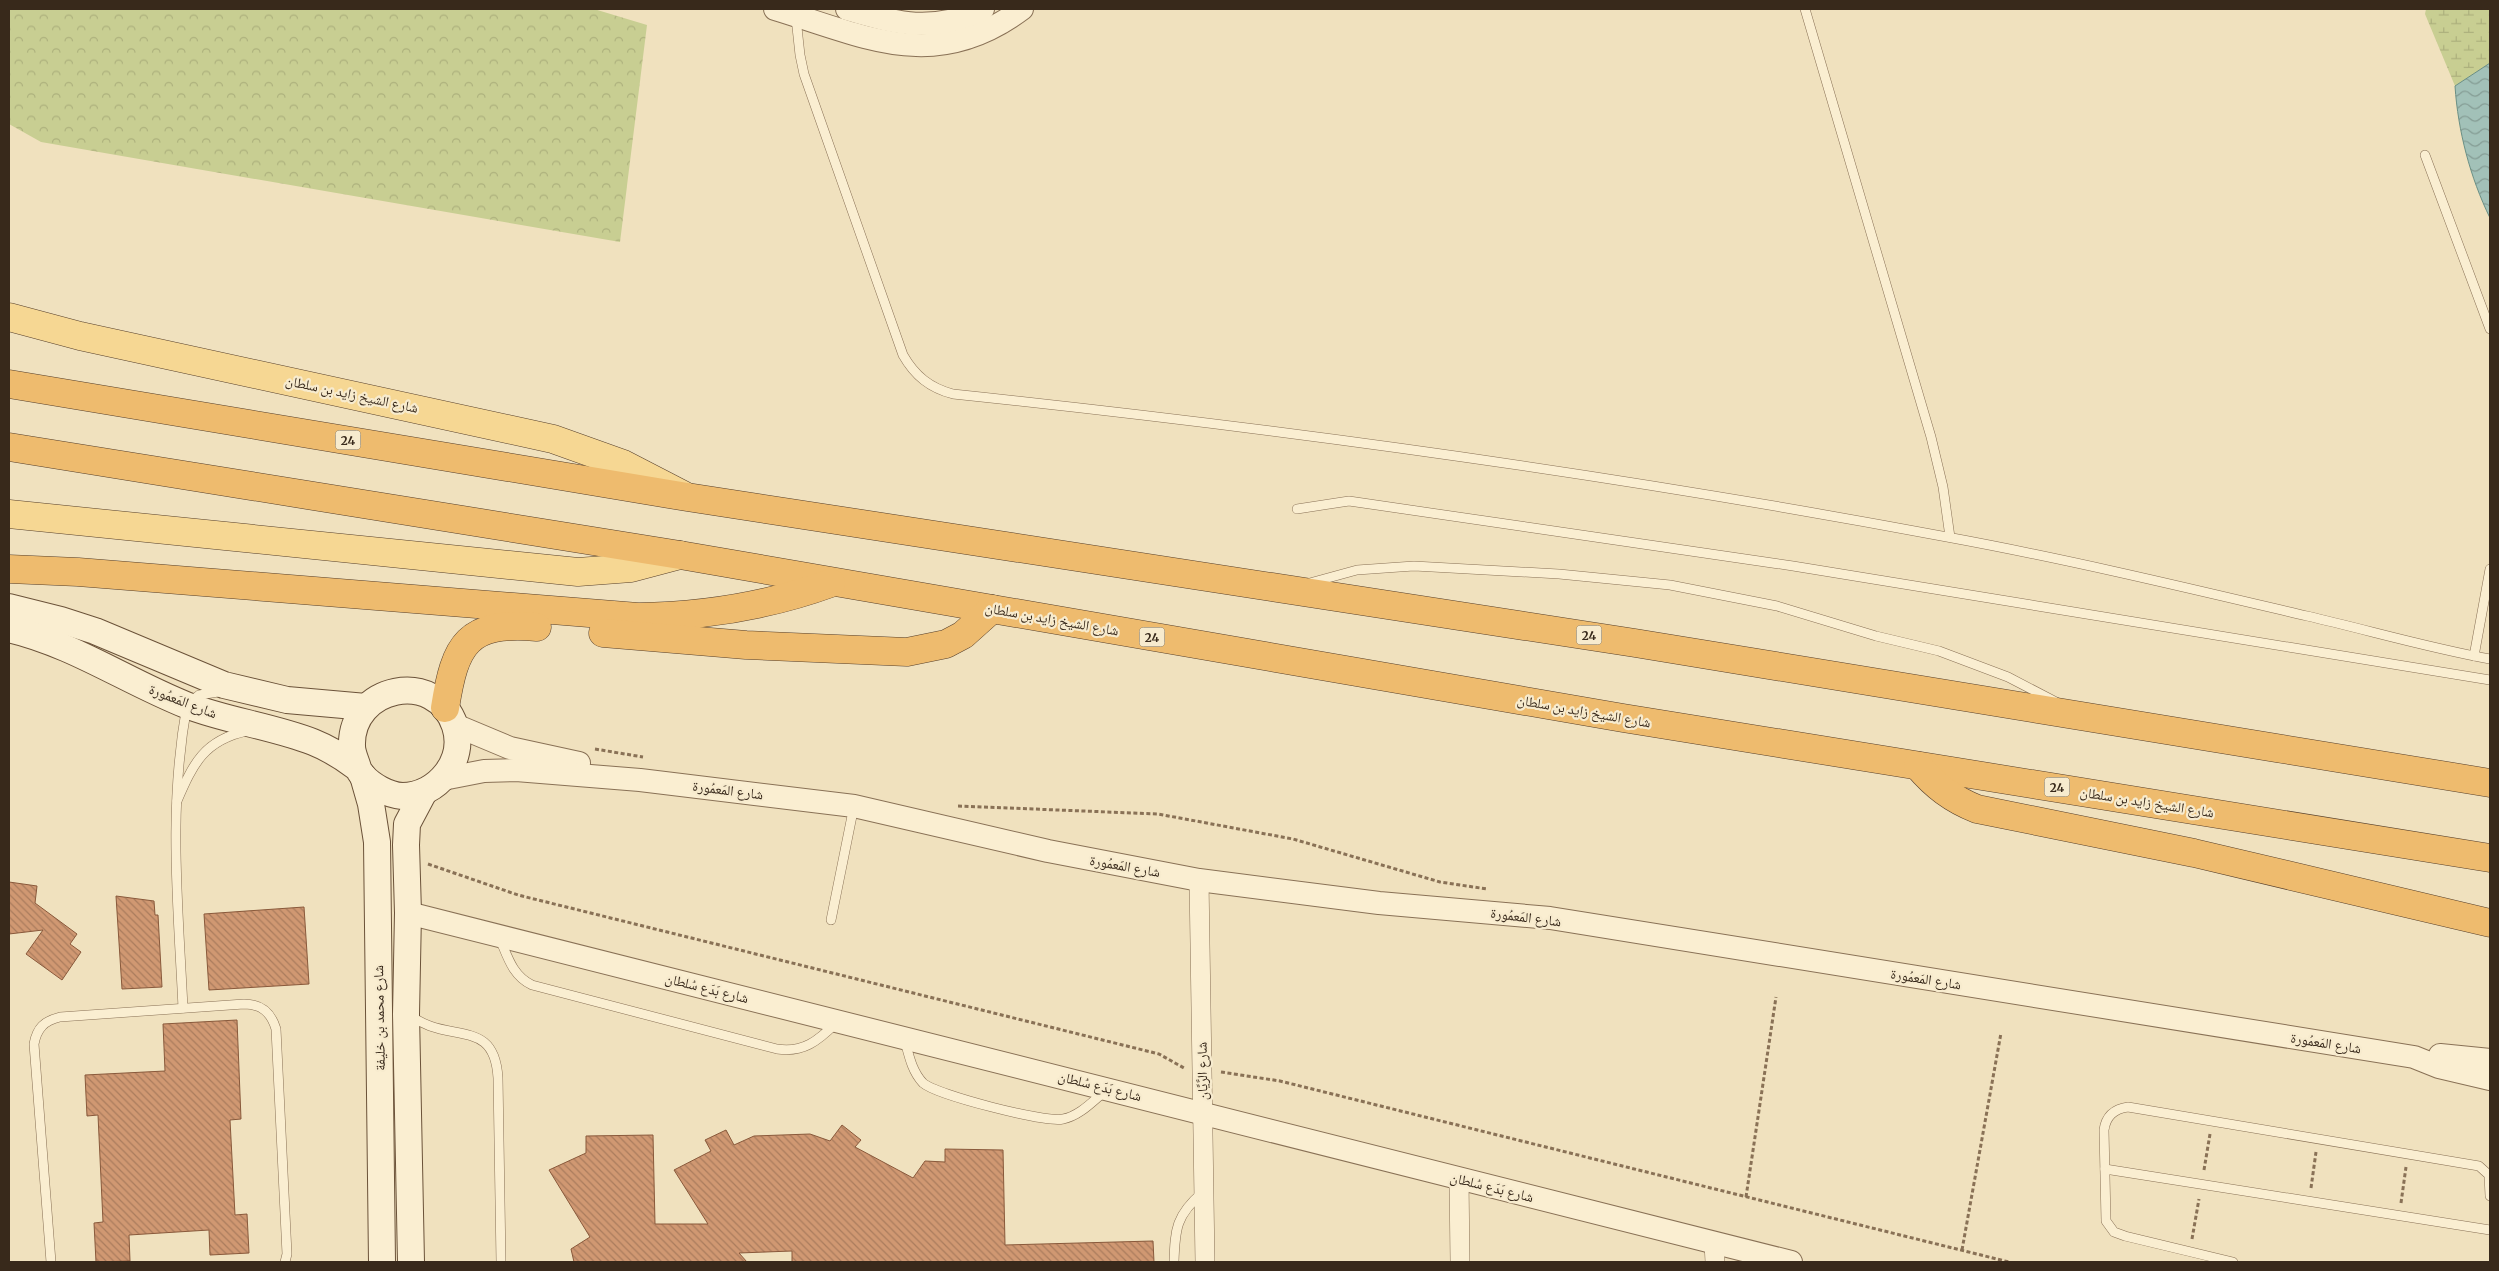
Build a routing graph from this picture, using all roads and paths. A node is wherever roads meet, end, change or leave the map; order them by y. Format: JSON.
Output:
{"nodes":[{"id":1,"x":848,"y":9,"type":"edge"},
{"id":2,"x":983,"y":9,"type":"edge"},
{"id":3,"x":1022,"y":9,"type":"edge"},
{"id":4,"x":1805,"y":9,"type":"edge"},
{"id":5,"x":790,"y":11,"type":"edge"},
{"id":6,"x":896,"y":16,"type":"edge"},
{"id":7,"x":2425,"y":155,"type":"dead end"},
{"id":8,"x":9,"y":317,"type":"edge"},
{"id":9,"x":2490,"y":329,"type":"edge"},
{"id":10,"x":9,"y":384,"type":"edge"},
{"id":11,"x":9,"y":447,"type":"edge"},
{"id":12,"x":687,"y":497,"type":"junction"},
{"id":13,"x":1297,"y":509,"type":"dead end"},
{"id":14,"x":9,"y":514,"type":"edge"},
{"id":15,"x":1950,"y":537,"type":"junction"},
{"id":16,"x":680,"y":556,"type":"junction"},
{"id":17,"x":9,"y":569,"type":"edge"},
{"id":18,"x":2490,"y":569,"type":"edge"},
{"id":19,"x":834,"y":582,"type":"junction"},
{"id":20,"x":1293,"y":589,"type":"junction"},
{"id":21,"x":9,"y":607,"type":"edge"},
{"id":22,"x":992,"y":609,"type":"junction"},
{"id":23,"x":9,"y":630,"type":"edge"},
{"id":24,"x":2474,"y":656,"type":"junction"},
{"id":25,"x":2490,"y":659,"type":"edge"},
{"id":26,"x":2490,"y":680,"type":"edge"},
{"id":27,"x":252,"y":693,"type":"junction"},
{"id":28,"x":187,"y":705,"type":"junction"},
{"id":29,"x":366,"y":706,"type":"junction"},
{"id":30,"x":2080,"y":716,"type":"junction"},
{"id":31,"x":450,"y":717,"type":"junction"},
{"id":32,"x":263,"y":728,"type":"junction"},
{"id":33,"x":587,"y":748,"type":"dead end"},
{"id":34,"x":646,"y":757,"type":"dead end"},
{"id":35,"x":1918,"y":766,"type":"junction"},
{"id":36,"x":360,"y":772,"type":"junction"},
{"id":37,"x":640,"y":780,"type":"junction"},
{"id":38,"x":2490,"y":783,"type":"edge"},
{"id":39,"x":433,"y":786,"type":"junction"},
{"id":40,"x":952,"y":805,"type":"dead end"},
{"id":41,"x":854,"y":806,"type":"junction"},
{"id":42,"x":174,"y":808,"type":"junction"},
{"id":43,"x":2490,"y":858,"type":"edge"},
{"id":44,"x":421,"y":862,"type":"dead end"},
{"id":45,"x":1199,"y":880,"type":"junction"},
{"id":46,"x":1497,"y":890,"type":"dead end"},
{"id":47,"x":408,"y":913,"type":"junction"},
{"id":48,"x":831,"y":920,"type":"dead end"},
{"id":49,"x":2490,"y":923,"type":"edge"},
{"id":50,"x":499,"y":936,"type":"junction"},
{"id":51,"x":1776,"y":997,"type":"dead end"},
{"id":52,"x":183,"y":1008,"type":"junction"},
{"id":53,"x":406,"y":1014,"type":"junction"},
{"id":54,"x":838,"y":1021,"type":"junction"},
{"id":55,"x":2001,"y":1033,"type":"dead end"},
{"id":56,"x":904,"y":1038,"type":"junction"},
{"id":57,"x":2414,"y":1058,"type":"junction"},
{"id":58,"x":2490,"y":1060,"type":"edge"},
{"id":59,"x":1186,"y":1070,"type":"dead end"},
{"id":60,"x":1220,"y":1072,"type":"dead end"},
{"id":61,"x":2490,"y":1079,"type":"edge"},
{"id":62,"x":1108,"y":1088,"type":"junction"},
{"id":63,"x":1202,"y":1113,"type":"junction"},
{"id":64,"x":2318,"y":1139,"type":"junction"},
{"id":65,"x":2408,"y":1154,"type":"junction"},
{"id":66,"x":2105,"y":1169,"type":"junction"},
{"id":67,"x":1458,"y":1178,"type":"junction"},
{"id":68,"x":1204,"y":1192,"type":"junction"},
{"id":69,"x":2490,"y":1196,"type":"edge"},
{"id":70,"x":1746,"y":1197,"type":"junction"},
{"id":71,"x":2309,"y":1201,"type":"junction"},
{"id":72,"x":2400,"y":1215,"type":"junction"},
{"id":73,"x":2490,"y":1230,"type":"edge"},
{"id":74,"x":1962,"y":1250,"type":"junction"},
{"id":75,"x":1714,"y":1253,"type":"edge"},
{"id":76,"x":50,"y":1262,"type":"edge"},
{"id":77,"x":285,"y":1262,"type":"edge"},
{"id":78,"x":382,"y":1262,"type":"edge"},
{"id":79,"x":411,"y":1262,"type":"edge"},
{"id":80,"x":501,"y":1262,"type":"edge"},
{"id":81,"x":1174,"y":1262,"type":"edge"},
{"id":82,"x":1205,"y":1262,"type":"edge"},
{"id":83,"x":1460,"y":1262,"type":"edge"},
{"id":84,"x":1791,"y":1262,"type":"edge"},
{"id":85,"x":2010,"y":1262,"type":"edge"},
{"id":86,"x":2233,"y":1262,"type":"edge"}],
"edges":[{"from":1,"to":6,"type":"street"},
{"from":2,"to":6,"type":"street"},
{"from":3,"to":5,"type":"street"},
{"from":4,"to":15,"type":"lane"},
{"from":5,"to":15,"type":"lane"},
{"from":7,"to":9,"type":"lane"},
{"from":8,"to":12,"type":"main road","name":"شارع الشيخ زايد بن سلطان"},
{"from":10,"to":12,"type":"highway","name":"شارع الشيخ زايد بن سلطان","number":"24"},
{"from":11,"to":16,"type":"highway","name":"شارع الشيخ زايد بن سلطان","number":"24"},
{"from":12,"to":20,"type":"highway","name":"شارع الشيخ زايد بن سلطان","number":"24"},
{"from":13,"to":26,"type":"lane"},
{"from":14,"to":16,"type":"main road","name":"شارع الشيخ زايد بن سلطان"},
{"from":15,"to":24,"type":"lane"},
{"from":16,"to":19,"type":"highway","name":"شارع الشيخ زايد بن سلطان","number":"24"},
{"from":17,"to":19,"type":"highway"},
{"from":18,"to":24,"type":"lane"},
{"from":19,"to":22,"type":"highway","name":"شارع الشيخ زايد بن سلطان","number":"24"},
{"from":20,"to":30,"type":"highway","name":"شارع الشيخ زايد بن سلطان","number":"24"},
{"from":20,"to":30,"type":"lane"},
{"from":21,"to":27,"type":"main road","name":"شارع المَعمُورة"},
{"from":22,"to":31,"type":"highway"},
{"from":22,"to":35,"type":"highway","name":"شارع الشيخ زايد بن سلطان","number":"24"},
{"from":23,"to":28,"type":"main road","name":"شارع المَعمُورة"},
{"from":24,"to":25,"type":"lane"},
{"from":27,"to":28,"type":"lane"},
{"from":27,"to":29,"type":"main road","name":"شارع المَعمُورة"},
{"from":28,"to":32,"type":"main road","name":"شارع المَعمُورة"},
{"from":28,"to":42,"type":"lane"},
{"from":29,"to":31,"type":"main road"},
{"from":29,"to":36,"type":"main road"},
{"from":30,"to":38,"type":"highway","name":"شارع الشيخ زايد بن سلطان","number":"24"},
{"from":31,"to":37,"type":"street","name":"شارع المَعمُورة"},
{"from":31,"to":39,"type":"main road"},
{"from":32,"to":36,"type":"main road","name":"شارع المَعمُورة"},
{"from":32,"to":42,"type":"lane"},
{"from":33,"to":34,"type":"path"},
{"from":35,"to":43,"type":"highway","name":"شارع الشيخ زايد بن سلطان","number":"24"},
{"from":35,"to":49,"type":"highway"},
{"from":36,"to":39,"type":"main road"},
{"from":36,"to":78,"type":"main road","name":"شارع محمد بن خليفة"},
{"from":37,"to":39,"type":"street","name":"شارع المَعمُورة"},
{"from":37,"to":41,"type":"street","name":"شارع المَعمُورة"},
{"from":39,"to":47,"type":"main road","name":"شارع محمد بن خليفة"},
{"from":40,"to":46,"type":"path"},
{"from":41,"to":45,"type":"street","name":"شارع المَعمُورة"},
{"from":41,"to":48,"type":"lane"},
{"from":42,"to":52,"type":"lane"},
{"from":44,"to":59,"type":"path"},
{"from":45,"to":57,"type":"street","name":"شارع المَعمُورة"},
{"from":45,"to":63,"type":"street","name":"شارع الرَّيَّان"},
{"from":47,"to":50,"type":"street","name":"شارع بَدَع سُلطان"},
{"from":47,"to":53,"type":"main road","name":"شارع محمد بن خليفة"},
{"from":50,"to":54,"type":"street","name":"شارع بَدَع سُلطان"},
{"from":50,"to":54,"type":"lane"},
{"from":51,"to":70,"type":"path"},
{"from":52,"to":76,"type":"lane"},
{"from":52,"to":77,"type":"lane"},
{"from":53,"to":79,"type":"main road","name":"شارع محمد بن خليفة"},
{"from":53,"to":80,"type":"lane"},
{"from":54,"to":56,"type":"street","name":"شارع بَدَع سُلطان"},
{"from":55,"to":74,"type":"path"},
{"from":56,"to":62,"type":"street","name":"شارع بَدَع سُلطان"},
{"from":56,"to":62,"type":"lane"},
{"from":57,"to":58,"type":"street","name":"شارع المَعمُورة"},
{"from":57,"to":61,"type":"street","name":"شارع المَعمُورة"},
{"from":60,"to":70,"type":"path"},
{"from":62,"to":63,"type":"street","name":"شارع بَدَع سُلطان"},
{"from":63,"to":67,"type":"street","name":"شارع بَدَع سُلطان"},
{"from":63,"to":68,"type":"street","name":"شارع الرَّيَّان"},
{"from":64,"to":65,"type":"lane"},
{"from":64,"to":66,"type":"lane"},
{"from":64,"to":71,"type":"path"},
{"from":65,"to":69,"type":"lane"},
{"from":65,"to":72,"type":"path"},
{"from":66,"to":71,"type":"lane"},
{"from":66,"to":86,"type":"lane"},
{"from":67,"to":75,"type":"street","name":"شارع بَدَع سُلطان"},
{"from":67,"to":83,"type":"street"},
{"from":68,"to":81,"type":"lane"},
{"from":68,"to":82,"type":"street","name":"شارع الرَّيَّان"},
{"from":70,"to":74,"type":"path"},
{"from":71,"to":72,"type":"lane"},
{"from":72,"to":73,"type":"lane"},
{"from":74,"to":85,"type":"path"},
{"from":75,"to":84,"type":"street","name":"شارع بَدَع سُلطان"}]}
